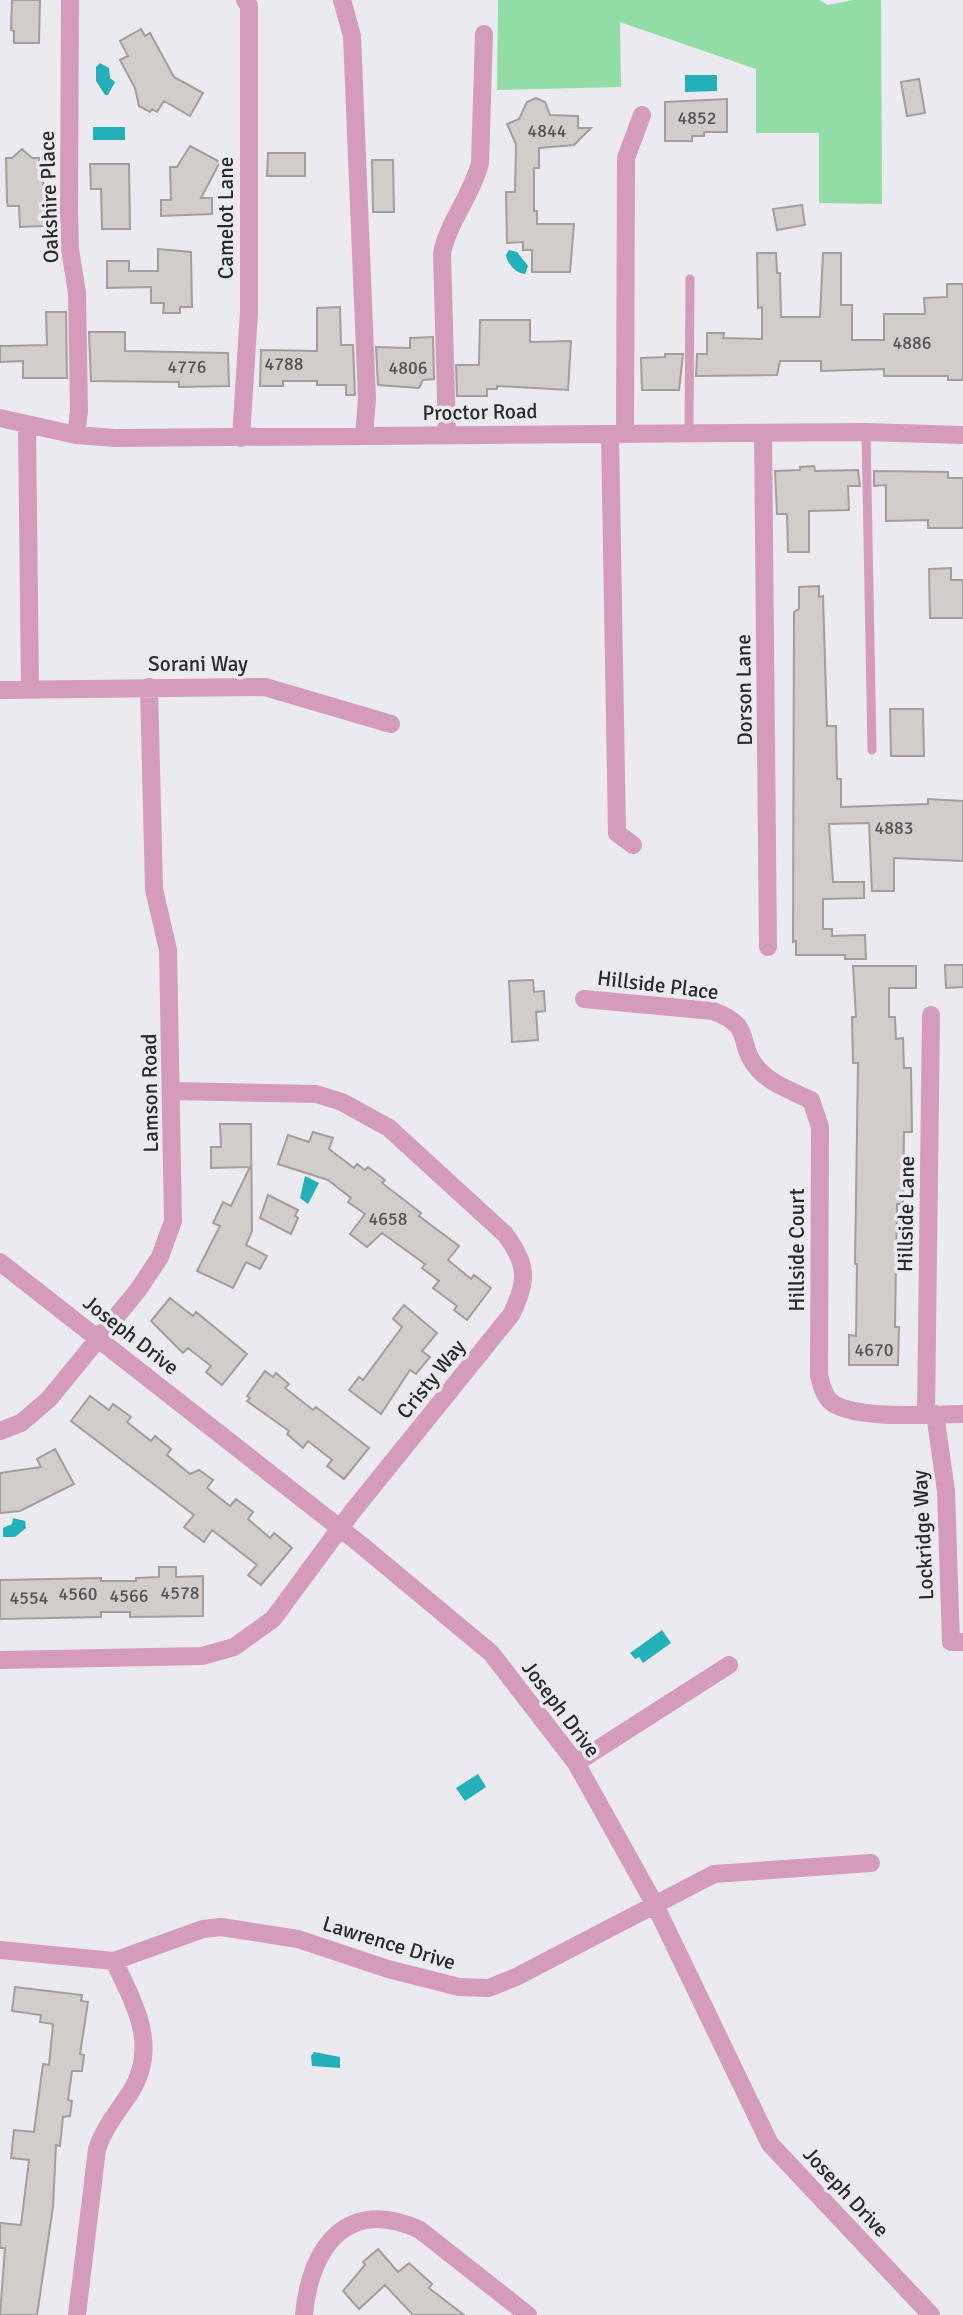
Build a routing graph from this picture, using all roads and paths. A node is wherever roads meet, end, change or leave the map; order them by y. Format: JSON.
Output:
{"nodes":[{"id":1,"x":70,"y":0,"type":"edge"},
{"id":2,"x":245,"y":0,"type":"edge"},
{"id":3,"x":342,"y":0,"type":"edge"},
{"id":4,"x":484,"y":34,"type":"dead end"},
{"id":5,"x":642,"y":115,"type":"dead end"},
{"id":6,"x":690,"y":279,"type":"dead end"},
{"id":7,"x":0,"y":418,"type":"edge"},
{"id":8,"x":27,"y":426,"type":"junction"},
{"id":9,"x":866,"y":432,"type":"junction"},
{"id":10,"x":689,"y":433,"type":"junction"},
{"id":11,"x":763,"y":433,"type":"junction"},
{"id":12,"x":617,"y":434,"type":"junction"},
{"id":13,"x":76,"y":435,"type":"junction"},
{"id":14,"x":447,"y":435,"type":"junction"},
{"id":15,"x":963,"y":435,"type":"edge"},
{"id":16,"x":364,"y":436,"type":"junction"},
{"id":17,"x":242,"y":438,"type":"junction"},
{"id":18,"x":149,"y":687,"type":"junction"},
{"id":19,"x":30,"y":689,"type":"junction"},
{"id":20,"x":0,"y":690,"type":"edge"},
{"id":21,"x":390,"y":724,"type":"dead end"},
{"id":22,"x":873,"y":750,"type":"dead end"},
{"id":23,"x":633,"y":845,"type":"dead end"},
{"id":24,"x":768,"y":947,"type":"dead end"},
{"id":25,"x":584,"y":999,"type":"dead end"},
{"id":26,"x":931,"y":1015,"type":"dead end"},
{"id":27,"x":173,"y":1091,"type":"junction"},
{"id":28,"x":811,"y":1100,"type":"joint"},
{"id":29,"x":0,"y":1262,"type":"edge"},
{"id":30,"x":99,"y":1338,"type":"junction"},
{"id":31,"x":930,"y":1414,"type":"junction"},
{"id":32,"x":963,"y":1414,"type":"edge"},
{"id":33,"x":0,"y":1431,"type":"edge"},
{"id":34,"x":340,"y":1528,"type":"junction"},
{"id":35,"x":963,"y":1642,"type":"edge"},
{"id":36,"x":0,"y":1660,"type":"edge"},
{"id":37,"x":729,"y":1665,"type":"dead end"},
{"id":38,"x":576,"y":1763,"type":"junction"},
{"id":39,"x":871,"y":1863,"type":"dead end"},
{"id":40,"x":654,"y":1903,"type":"junction"},
{"id":41,"x":0,"y":1950,"type":"edge"},
{"id":42,"x":114,"y":1961,"type":"junction"},
{"id":43,"x":77,"y":2315,"type":"edge"},
{"id":44,"x":304,"y":2315,"type":"edge"},
{"id":45,"x":528,"y":2315,"type":"edge"},
{"id":46,"x":931,"y":2315,"type":"edge"}],
"edges":[{"from":1,"to":13,"type":"street","name":"Oakshire Place"},
{"from":2,"to":17,"type":"street","name":"Camelot Lane"},
{"from":3,"to":16,"type":"street"},
{"from":4,"to":14,"type":"street"},
{"from":5,"to":12,"type":"street"},
{"from":6,"to":10,"type":"lane"},
{"from":7,"to":8,"type":"street","name":"Proctor Road"},
{"from":8,"to":13,"type":"street","name":"Proctor Road"},
{"from":8,"to":19,"type":"street"},
{"from":9,"to":11,"type":"street","name":"Proctor Road"},
{"from":9,"to":15,"type":"street","name":"Proctor Road"},
{"from":9,"to":22,"type":"lane"},
{"from":10,"to":11,"type":"street","name":"Proctor Road"},
{"from":10,"to":12,"type":"street","name":"Proctor Road"},
{"from":11,"to":24,"type":"street","name":"Dorson Lane"},
{"from":12,"to":14,"type":"street","name":"Proctor Road"},
{"from":12,"to":23,"type":"street"},
{"from":13,"to":17,"type":"street","name":"Proctor Road"},
{"from":14,"to":16,"type":"street","name":"Proctor Road"},
{"from":16,"to":17,"type":"street","name":"Proctor Road"},
{"from":18,"to":19,"type":"street","name":"Sorani Way"},
{"from":18,"to":21,"type":"street","name":"Sorani Way"},
{"from":18,"to":27,"type":"street","name":"Lamson Road"},
{"from":19,"to":20,"type":"street","name":"Sorani Way"},
{"from":25,"to":28,"type":"street","name":"Hillside Place"},
{"from":26,"to":31,"type":"street","name":"Hillside Lane"},
{"from":27,"to":30,"type":"street","name":"Lamson Road"},
{"from":27,"to":34,"type":"street","name":"Cristy Way"},
{"from":28,"to":31,"type":"street","name":"Hillside Court"},
{"from":29,"to":30,"type":"street","name":"Joseph Drive"},
{"from":30,"to":33,"type":"street","name":"Lamson Road"},
{"from":30,"to":34,"type":"street","name":"Joseph Drive"},
{"from":31,"to":32,"type":"street"},
{"from":31,"to":35,"type":"street","name":"Lockridge Way"},
{"from":34,"to":36,"type":"street","name":"Cristy Way"},
{"from":34,"to":38,"type":"street","name":"Joseph Drive"},
{"from":37,"to":38,"type":"street"},
{"from":38,"to":40,"type":"street","name":"Joseph Drive"},
{"from":39,"to":40,"type":"street","name":"Lawrence Drive"},
{"from":40,"to":42,"type":"street","name":"Lawrence Drive"},
{"from":40,"to":46,"type":"street","name":"Joseph Drive"},
{"from":41,"to":42,"type":"street","name":"Lawrence Drive"},
{"from":42,"to":43,"type":"street"},
{"from":44,"to":45,"type":"street"}]}
